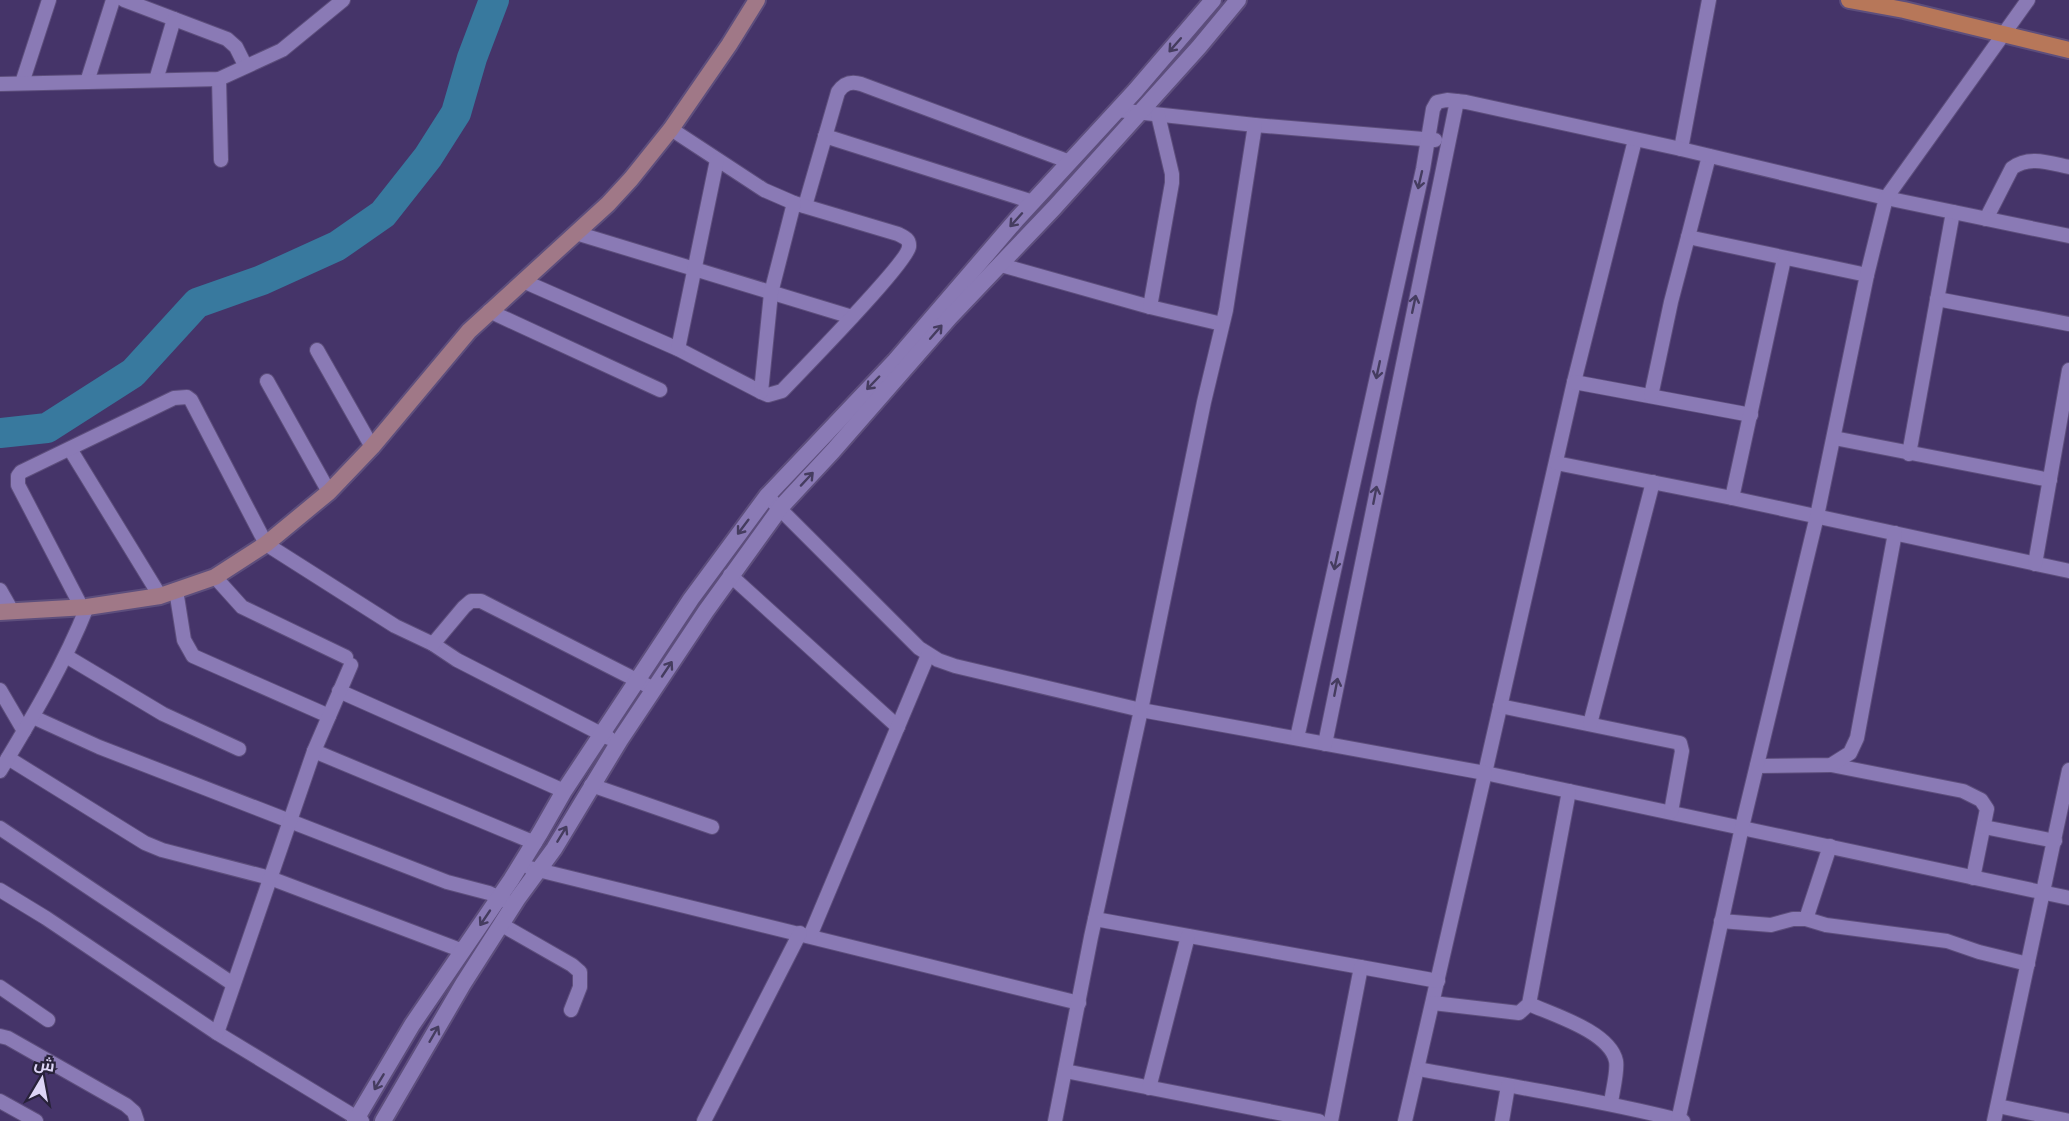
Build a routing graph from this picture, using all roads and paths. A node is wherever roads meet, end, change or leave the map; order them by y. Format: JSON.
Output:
{"nodes":[{"id":1,"x":48,"y":0,"type":"edge"},
{"id":2,"x":113,"y":0,"type":"edge"},
{"id":3,"x":124,"y":0,"type":"edge"},
{"id":4,"x":343,"y":0,"type":"edge"},
{"id":5,"x":757,"y":0,"type":"edge"},
{"id":6,"x":1213,"y":0,"type":"edge"},
{"id":7,"x":1238,"y":0,"type":"edge"},
{"id":8,"x":1709,"y":0,"type":"edge"},
{"id":9,"x":1849,"y":0,"type":"edge"},
{"id":10,"x":2028,"y":0,"type":"edge"},
{"id":11,"x":1897,"y":5,"type":"edge"},
{"id":12,"x":174,"y":19,"type":"junction"},
{"id":13,"x":2002,"y":35,"type":"junction"},
{"id":14,"x":2069,"y":50,"type":"edge"},
{"id":15,"x":245,"y":65,"type":"junction"},
{"id":16,"x":219,"y":79,"type":"junction"},
{"id":17,"x":156,"y":80,"type":"junction"},
{"id":18,"x":87,"y":82,"type":"junction"},
{"id":19,"x":22,"y":83,"type":"junction"},
{"id":20,"x":0,"y":84,"type":"edge"},
{"id":21,"x":1457,"y":100,"type":"junction"},
{"id":22,"x":1117,"y":110,"type":"junction"},
{"id":23,"x":1140,"y":113,"type":"junction"},
{"id":24,"x":1158,"y":115,"type":"junction"},
{"id":25,"x":1255,"y":125,"type":"junction"},
{"id":26,"x":671,"y":129,"type":"junction"},
{"id":27,"x":825,"y":136,"type":"junction"},
{"id":28,"x":1428,"y":139,"type":"junction"},
{"id":29,"x":1635,"y":140,"type":"junction"},
{"id":30,"x":1448,"y":141,"type":"junction"},
{"id":31,"x":1681,"y":150,"type":"junction"},
{"id":32,"x":1709,"y":156,"type":"junction"},
{"id":33,"x":221,"y":160,"type":"dead end"},
{"id":34,"x":717,"y":160,"type":"junction"},
{"id":35,"x":1070,"y":162,"type":"junction"},
{"id":36,"x":2069,"y":166,"type":"edge"},
{"id":37,"x":1886,"y":198,"type":"junction"},
{"id":38,"x":1033,"y":202,"type":"junction"},
{"id":39,"x":800,"y":205,"type":"junction"},
{"id":40,"x":1953,"y":212,"type":"junction"},
{"id":41,"x":1986,"y":219,"type":"junction"},
{"id":42,"x":1410,"y":229,"type":"junction"},
{"id":43,"x":576,"y":232,"type":"junction"},
{"id":44,"x":1429,"y":234,"type":"junction"},
{"id":45,"x":2069,"y":236,"type":"edge"},
{"id":46,"x":1688,"y":237,"type":"junction"},
{"id":47,"x":1784,"y":259,"type":"junction"},
{"id":48,"x":1001,"y":265,"type":"junction"},
{"id":49,"x":694,"y":269,"type":"junction"},
{"id":50,"x":1867,"y":275,"type":"junction"},
{"id":51,"x":523,"y":281,"type":"junction"},
{"id":52,"x":771,"y":293,"type":"junction"},
{"id":53,"x":1937,"y":299,"type":"junction"},
{"id":54,"x":1150,"y":307,"type":"junction"},
{"id":55,"x":489,"y":311,"type":"junction"},
{"id":56,"x":852,"y":317,"type":"junction"},
{"id":57,"x":1222,"y":324,"type":"junction"},
{"id":58,"x":2069,"y":324,"type":"edge"},
{"id":59,"x":678,"y":349,"type":"junction"},
{"id":60,"x":317,"y":350,"type":"dead end"},
{"id":61,"x":2069,"y":370,"type":"edge"},
{"id":62,"x":267,"y":381,"type":"dead end"},
{"id":63,"x":1574,"y":382,"type":"junction"},
{"id":64,"x":660,"y":390,"type":"dead end"},
{"id":65,"x":760,"y":392,"type":"junction"},
{"id":66,"x":1651,"y":396,"type":"junction"},
{"id":67,"x":1369,"y":415,"type":"junction"},
{"id":68,"x":1751,"y":415,"type":"junction"},
{"id":69,"x":1390,"y":420,"type":"junction"},
{"id":70,"x":1834,"y":438,"type":"junction"},
{"id":71,"x":372,"y":447,"type":"junction"},
{"id":72,"x":70,"y":449,"type":"junction"},
{"id":73,"x":1909,"y":454,"type":"junction"},
{"id":74,"x":1556,"y":463,"type":"junction"},
{"id":75,"x":2050,"y":480,"type":"junction"},
{"id":76,"x":1653,"y":482,"type":"junction"},
{"id":77,"x":329,"y":492,"type":"junction"},
{"id":78,"x":767,"y":496,"type":"junction"},
{"id":79,"x":1732,"y":498,"type":"junction"},
{"id":80,"x":780,"y":508,"type":"junction"},
{"id":81,"x":1818,"y":516,"type":"junction"},
{"id":82,"x":1894,"y":533,"type":"junction"},
{"id":83,"x":266,"y":544,"type":"junction"},
{"id":84,"x":2035,"y":564,"type":"junction"},
{"id":85,"x":2069,"y":571,"type":"edge"},
{"id":86,"x":730,"y":575,"type":"junction"},
{"id":87,"x":215,"y":577,"type":"junction"},
{"id":88,"x":0,"y":590,"type":"edge"},
{"id":89,"x":168,"y":593,"type":"junction"},
{"id":90,"x":691,"y":599,"type":"junction"},
{"id":91,"x":84,"y":608,"type":"junction"},
{"id":92,"x":706,"y":611,"type":"junction"},
{"id":93,"x":6,"y":612,"type":"edge"},
{"id":94,"x":433,"y":644,"type":"junction"},
{"id":95,"x":928,"y":655,"type":"junction"},
{"id":96,"x":66,"y":656,"type":"junction"},
{"id":97,"x":638,"y":680,"type":"junction"},
{"id":98,"x":654,"y":688,"type":"junction"},
{"id":99,"x":0,"y":690,"type":"edge"},
{"id":100,"x":339,"y":691,"type":"junction"},
{"id":101,"x":1500,"y":706,"type":"junction"},
{"id":102,"x":1141,"y":710,"type":"junction"},
{"id":103,"x":329,"y":716,"type":"junction"},
{"id":104,"x":33,"y":717,"type":"junction"},
{"id":105,"x":1590,"y":724,"type":"junction"},
{"id":106,"x":898,"y":727,"type":"junction"},
{"id":107,"x":24,"y":731,"type":"junction"},
{"id":108,"x":603,"y":735,"type":"junction"},
{"id":109,"x":1297,"y":738,"type":"junction"},
{"id":110,"x":618,"y":743,"type":"junction"},
{"id":111,"x":1324,"y":744,"type":"junction"},
{"id":112,"x":239,"y":749,"type":"dead end"},
{"id":113,"x":314,"y":750,"type":"junction"},
{"id":114,"x":3,"y":762,"type":"edge"},
{"id":115,"x":1831,"y":765,"type":"junction"},
{"id":116,"x":1757,"y":766,"type":"junction"},
{"id":117,"x":2069,"y":770,"type":"edge"},
{"id":118,"x":1485,"y":773,"type":"junction"},
{"id":119,"x":591,"y":785,"type":"junction"},
{"id":120,"x":564,"y":791,"type":"junction"},
{"id":121,"x":1569,"y":791,"type":"junction"},
{"id":122,"x":1671,"y":812,"type":"junction"},
{"id":123,"x":2064,"y":817,"type":"edge"},
{"id":124,"x":290,"y":820,"type":"junction"},
{"id":125,"x":712,"y":827,"type":"dead end"},
{"id":126,"x":1742,"y":827,"type":"junction"},
{"id":127,"x":1984,"y":827,"type":"junction"},
{"id":128,"x":0,"y":828,"type":"edge"},
{"id":129,"x":2055,"y":840,"type":"junction"},
{"id":130,"x":535,"y":843,"type":"junction"},
{"id":131,"x":1830,"y":846,"type":"junction"},
{"id":132,"x":521,"y":864,"type":"junction"},
{"id":133,"x":538,"y":871,"type":"junction"},
{"id":134,"x":270,"y":878,"type":"junction"},
{"id":135,"x":1973,"y":878,"type":"junction"},
{"id":136,"x":0,"y":890,"type":"edge"},
{"id":137,"x":2044,"y":893,"type":"junction"},
{"id":138,"x":498,"y":897,"type":"junction"},
{"id":139,"x":2069,"y":898,"type":"edge"},
{"id":140,"x":514,"y":905,"type":"junction"},
{"id":141,"x":1095,"y":919,"type":"junction"},
{"id":142,"x":1806,"y":919,"type":"junction"},
{"id":143,"x":1721,"y":921,"type":"junction"},
{"id":144,"x":502,"y":925,"type":"junction"},
{"id":145,"x":805,"y":935,"type":"junction"},
{"id":146,"x":1188,"y":936,"type":"junction"},
{"id":147,"x":463,"y":951,"type":"junction"},
{"id":148,"x":2028,"y":964,"type":"junction"},
{"id":149,"x":1361,"y":967,"type":"junction"},
{"id":150,"x":1438,"y":981,"type":"junction"},
{"id":151,"x":233,"y":984,"type":"junction"},
{"id":152,"x":0,"y":987,"type":"edge"},
{"id":153,"x":1434,"y":1003,"type":"junction"},
{"id":154,"x":1079,"y":1004,"type":"junction"},
{"id":155,"x":1529,"y":1004,"type":"junction"},
{"id":156,"x":571,"y":1010,"type":"dead end"},
{"id":157,"x":48,"y":1020,"type":"dead end"},
{"id":158,"x":217,"y":1033,"type":"junction"},
{"id":159,"x":0,"y":1036,"type":"edge"},
{"id":160,"x":1419,"y":1069,"type":"junction"},
{"id":161,"x":1065,"y":1071,"type":"junction"},
{"id":162,"x":1508,"y":1086,"type":"junction"},
{"id":163,"x":1149,"y":1088,"type":"junction"},
{"id":164,"x":0,"y":1101,"type":"edge"},
{"id":165,"x":1611,"y":1103,"type":"junction"},
{"id":166,"x":1998,"y":1106,"type":"junction"},
{"id":167,"x":358,"y":1120,"type":"edge"},
{"id":168,"x":36,"y":1121,"type":"edge"},
{"id":169,"x":137,"y":1121,"type":"edge"},
{"id":170,"x":383,"y":1121,"type":"edge"},
{"id":171,"x":704,"y":1121,"type":"edge"},
{"id":172,"x":1055,"y":1121,"type":"edge"},
{"id":173,"x":1319,"y":1121,"type":"edge"},
{"id":174,"x":1331,"y":1121,"type":"edge"},
{"id":175,"x":1405,"y":1121,"type":"edge"},
{"id":176,"x":1502,"y":1121,"type":"edge"},
{"id":177,"x":1680,"y":1121,"type":"edge"},
{"id":178,"x":1994,"y":1121,"type":"edge"},
{"id":179,"x":2069,"y":1121,"type":"edge"}],
"edges":[{"from":1,"to":19,"type":"street"},
{"from":2,"to":18,"type":"street"},
{"from":3,"to":12,"type":"street"},
{"from":4,"to":15,"type":"street"},
{"from":5,"to":26,"type":"main road"},
{"from":6,"to":22,"type":"street","one_way":true},
{"from":7,"to":23,"type":"street"},
{"from":8,"to":31,"type":"street"},
{"from":9,"to":11,"type":"main road"},
{"from":10,"to":13,"type":"street"},
{"from":11,"to":13,"type":"main road"},
{"from":12,"to":15,"type":"street"},
{"from":12,"to":17,"type":"street"},
{"from":13,"to":14,"type":"main road"},
{"from":13,"to":37,"type":"street"},
{"from":15,"to":16,"type":"street"},
{"from":16,"to":17,"type":"street"},
{"from":16,"to":33,"type":"street"},
{"from":17,"to":18,"type":"street"},
{"from":18,"to":19,"type":"street"},
{"from":19,"to":20,"type":"street"},
{"from":21,"to":28,"type":"street"},
{"from":21,"to":29,"type":"street"},
{"from":21,"to":30,"type":"street"},
{"from":22,"to":23,"type":"street"},
{"from":22,"to":35,"type":"street"},
{"from":23,"to":24,"type":"street"},
{"from":23,"to":48,"type":"street"},
{"from":24,"to":25,"type":"street"},
{"from":24,"to":54,"type":"street"},
{"from":25,"to":28,"type":"street"},
{"from":25,"to":57,"type":"street"},
{"from":26,"to":34,"type":"street"},
{"from":26,"to":43,"type":"main road"},
{"from":27,"to":35,"type":"street"},
{"from":27,"to":38,"type":"street"},
{"from":27,"to":39,"type":"street"},
{"from":28,"to":30,"type":"street"},
{"from":28,"to":42,"type":"street","one_way":true},
{"from":29,"to":31,"type":"street"},
{"from":29,"to":63,"type":"street"},
{"from":30,"to":44,"type":"street"},
{"from":31,"to":32,"type":"street"},
{"from":32,"to":37,"type":"street"},
{"from":32,"to":46,"type":"street"},
{"from":34,"to":39,"type":"street"},
{"from":34,"to":49,"type":"street"},
{"from":35,"to":38,"type":"street"},
{"from":36,"to":41,"type":"street"},
{"from":37,"to":40,"type":"street"},
{"from":37,"to":50,"type":"street"},
{"from":38,"to":78,"type":"street","one_way":true},
{"from":39,"to":52,"type":"street"},
{"from":39,"to":56,"type":"street"},
{"from":40,"to":41,"type":"street"},
{"from":40,"to":53,"type":"street"},
{"from":41,"to":45,"type":"street"},
{"from":42,"to":44,"type":"street"},
{"from":42,"to":67,"type":"street","one_way":true},
{"from":43,"to":49,"type":"street"},
{"from":43,"to":51,"type":"main road"},
{"from":69,"to":44,"type":"street","one_way":true},
{"from":46,"to":47,"type":"street"},
{"from":46,"to":66,"type":"street"},
{"from":47,"to":50,"type":"street"},
{"from":47,"to":68,"type":"street"},
{"from":48,"to":54,"type":"street"},
{"from":80,"to":48,"type":"street","one_way":true},
{"from":49,"to":52,"type":"street"},
{"from":49,"to":59,"type":"street"},
{"from":50,"to":70,"type":"street"},
{"from":51,"to":55,"type":"main road"},
{"from":51,"to":59,"type":"street"},
{"from":52,"to":56,"type":"street"},
{"from":52,"to":65,"type":"street"},
{"from":53,"to":58,"type":"street"},
{"from":53,"to":73,"type":"street"},
{"from":54,"to":57,"type":"street"},
{"from":55,"to":64,"type":"street"},
{"from":55,"to":71,"type":"main road"},
{"from":56,"to":65,"type":"street"},
{"from":57,"to":102,"type":"street"},
{"from":59,"to":65,"type":"street"},
{"from":60,"to":71,"type":"street"},
{"from":61,"to":75,"type":"street"},
{"from":62,"to":77,"type":"street"},
{"from":63,"to":66,"type":"street"},
{"from":63,"to":74,"type":"street"},
{"from":66,"to":68,"type":"street"},
{"from":67,"to":69,"type":"street"},
{"from":67,"to":109,"type":"street","one_way":true},
{"from":68,"to":79,"type":"street"},
{"from":111,"to":69,"type":"street","one_way":true},
{"from":70,"to":73,"type":"street"},
{"from":70,"to":81,"type":"street"},
{"from":71,"to":77,"type":"main road"},
{"from":72,"to":83,"type":"street"},
{"from":72,"to":89,"type":"street"},
{"from":72,"to":91,"type":"street"},
{"from":73,"to":75,"type":"street"},
{"from":74,"to":76,"type":"street"},
{"from":74,"to":101,"type":"street"},
{"from":75,"to":84,"type":"street"},
{"from":76,"to":79,"type":"street"},
{"from":76,"to":105,"type":"street"},
{"from":77,"to":83,"type":"main road"},
{"from":78,"to":80,"type":"street"},
{"from":78,"to":90,"type":"street","one_way":true},
{"from":79,"to":81,"type":"street"},
{"from":80,"to":86,"type":"street"},
{"from":80,"to":95,"type":"street"},
{"from":81,"to":82,"type":"street"},
{"from":81,"to":116,"type":"street"},
{"from":82,"to":84,"type":"street"},
{"from":82,"to":115,"type":"street"},
{"from":83,"to":87,"type":"main road"},
{"from":83,"to":94,"type":"street"},
{"from":84,"to":85,"type":"street"},
{"from":86,"to":92,"type":"street"},
{"from":86,"to":106,"type":"street"},
{"from":87,"to":89,"type":"main road"},
{"from":87,"to":100,"type":"street"},
{"from":88,"to":93,"type":"street"},
{"from":89,"to":91,"type":"main road"},
{"from":89,"to":103,"type":"street"},
{"from":90,"to":92,"type":"street"},
{"from":90,"to":97,"type":"street"},
{"from":91,"to":93,"type":"main road"},
{"from":91,"to":96,"type":"street"},
{"from":98,"to":92,"type":"street","one_way":true},
{"from":94,"to":97,"type":"street"},
{"from":94,"to":108,"type":"street"},
{"from":95,"to":102,"type":"street"},
{"from":95,"to":106,"type":"street"},
{"from":96,"to":104,"type":"street"},
{"from":96,"to":112,"type":"street"},
{"from":97,"to":98,"type":"street"},
{"from":97,"to":108,"type":"street"},
{"from":98,"to":110,"type":"street"},
{"from":99,"to":107,"type":"street"},
{"from":100,"to":103,"type":"street"},
{"from":100,"to":120,"type":"street"},
{"from":101,"to":105,"type":"street"},
{"from":101,"to":118,"type":"street"},
{"from":102,"to":109,"type":"street"},
{"from":102,"to":141,"type":"street"},
{"from":103,"to":113,"type":"street"},
{"from":104,"to":107,"type":"street"},
{"from":104,"to":124,"type":"street"},
{"from":105,"to":122,"type":"street"},
{"from":106,"to":145,"type":"street"},
{"from":107,"to":114,"type":"street"},
{"from":108,"to":110,"type":"street"},
{"from":108,"to":120,"type":"street"},
{"from":109,"to":111,"type":"street"},
{"from":110,"to":119,"type":"street"},
{"from":111,"to":118,"type":"street"},
{"from":113,"to":124,"type":"street"},
{"from":113,"to":130,"type":"street"},
{"from":114,"to":134,"type":"street"},
{"from":115,"to":116,"type":"street"},
{"from":115,"to":127,"type":"street"},
{"from":116,"to":126,"type":"street"},
{"from":117,"to":123,"type":"street"},
{"from":118,"to":121,"type":"street"},
{"from":118,"to":150,"type":"street"},
{"from":119,"to":125,"type":"street"},
{"from":133,"to":119,"type":"street","one_way":true},
{"from":120,"to":130,"type":"street"},
{"from":121,"to":122,"type":"street"},
{"from":121,"to":155,"type":"street"},
{"from":122,"to":126,"type":"street"},
{"from":123,"to":129,"type":"street"},
{"from":124,"to":134,"type":"street"},
{"from":124,"to":138,"type":"street"},
{"from":126,"to":131,"type":"street"},
{"from":126,"to":143,"type":"street"},
{"from":127,"to":129,"type":"street"},
{"from":127,"to":135,"type":"street"},
{"from":128,"to":151,"type":"street"},
{"from":129,"to":137,"type":"street"},
{"from":130,"to":132,"type":"street"},
{"from":131,"to":135,"type":"street"},
{"from":131,"to":142,"type":"street"},
{"from":132,"to":133,"type":"street"},
{"from":132,"to":138,"type":"street"},
{"from":133,"to":140,"type":"street"},
{"from":133,"to":145,"type":"street"},
{"from":134,"to":147,"type":"street"},
{"from":134,"to":151,"type":"street"},
{"from":135,"to":137,"type":"street"},
{"from":136,"to":158,"type":"street"},
{"from":137,"to":139,"type":"street"},
{"from":137,"to":148,"type":"street"},
{"from":138,"to":140,"type":"street"},
{"from":138,"to":147,"type":"street","one_way":true},
{"from":140,"to":144,"type":"street"},
{"from":141,"to":146,"type":"street"},
{"from":141,"to":154,"type":"street"},
{"from":142,"to":143,"type":"street"},
{"from":142,"to":148,"type":"street"},
{"from":143,"to":177,"type":"street"},
{"from":144,"to":156,"type":"street"},
{"from":170,"to":144,"type":"street","one_way":true},
{"from":145,"to":154,"type":"street"},
{"from":145,"to":171,"type":"street"},
{"from":146,"to":149,"type":"street"},
{"from":146,"to":163,"type":"street"},
{"from":147,"to":167,"type":"street","one_way":true},
{"from":148,"to":166,"type":"street"},
{"from":149,"to":150,"type":"street"},
{"from":149,"to":174,"type":"street"},
{"from":150,"to":153,"type":"street"},
{"from":151,"to":158,"type":"street"},
{"from":152,"to":157,"type":"street"},
{"from":153,"to":155,"type":"street"},
{"from":153,"to":160,"type":"street"},
{"from":154,"to":161,"type":"street"},
{"from":155,"to":165,"type":"street"},
{"from":158,"to":167,"type":"street"},
{"from":159,"to":169,"type":"street"},
{"from":160,"to":162,"type":"street"},
{"from":160,"to":175,"type":"street"},
{"from":161,"to":163,"type":"street"},
{"from":161,"to":172,"type":"street"},
{"from":162,"to":165,"type":"street"},
{"from":162,"to":176,"type":"street"},
{"from":163,"to":173,"type":"street"},
{"from":164,"to":168,"type":"street"},
{"from":165,"to":177,"type":"street"},
{"from":166,"to":178,"type":"street"},
{"from":166,"to":179,"type":"street"}]}
